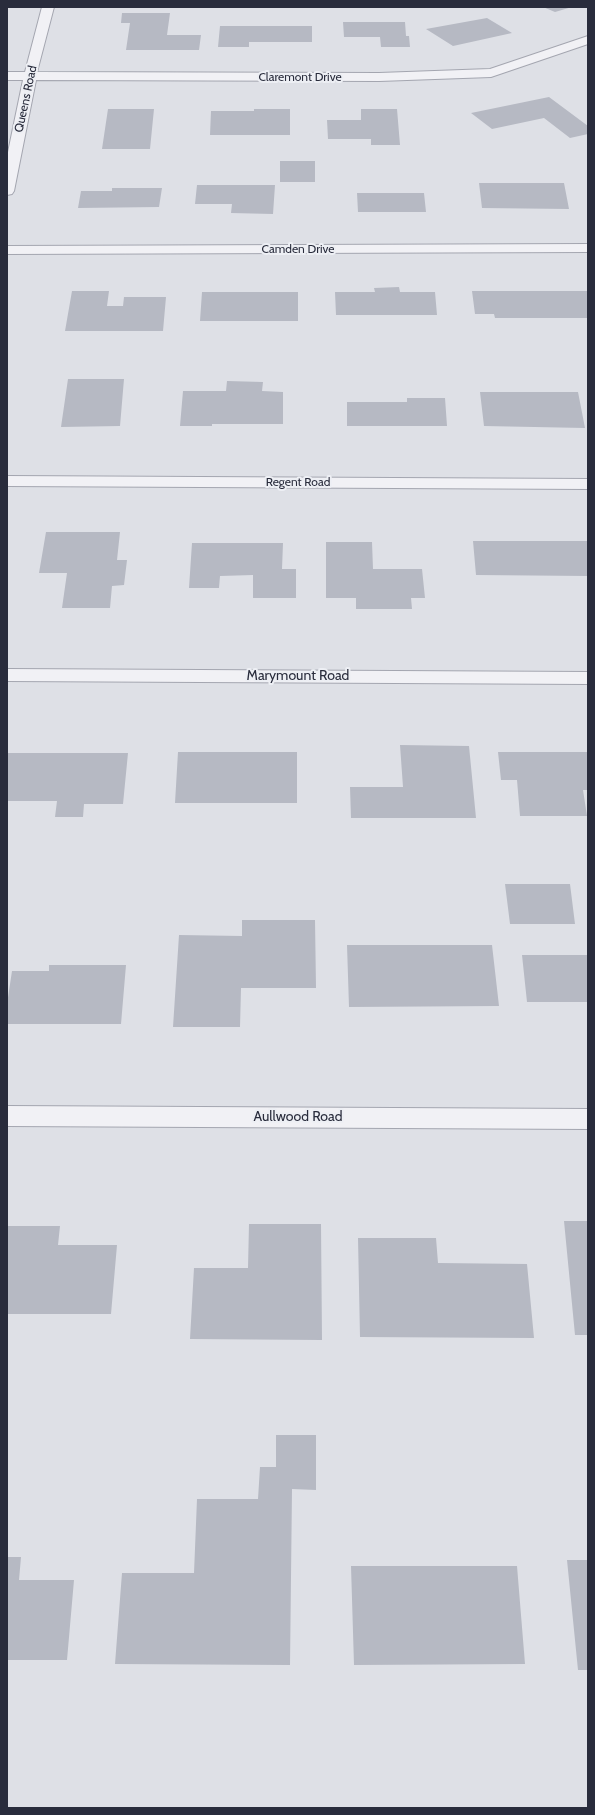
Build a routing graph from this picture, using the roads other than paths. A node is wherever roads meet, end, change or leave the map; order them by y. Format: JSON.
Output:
{"nodes":[{"id":1,"x":48,"y":7,"type":"edge"},
{"id":2,"x":588,"y":40,"type":"edge"},
{"id":3,"x":7,"y":76,"type":"edge"},
{"id":4,"x":30,"y":76,"type":"junction"},
{"id":5,"x":7,"y":191,"type":"edge"},
{"id":6,"x":588,"y":248,"type":"edge"},
{"id":7,"x":7,"y":250,"type":"edge"},
{"id":8,"x":7,"y":481,"type":"edge"},
{"id":9,"x":588,"y":484,"type":"edge"},
{"id":10,"x":7,"y":674,"type":"edge"},
{"id":11,"x":588,"y":678,"type":"edge"},
{"id":12,"x":7,"y":1116,"type":"edge"},
{"id":13,"x":588,"y":1119,"type":"edge"}],
"edges":[{"from":1,"to":4,"type":"street","name":"Queens Road"},
{"from":2,"to":4,"type":"street","name":"Claremont Drive"},
{"from":3,"to":4,"type":"street","name":"Claremont Drive"},
{"from":4,"to":5,"type":"street","name":"Queens Road"},
{"from":6,"to":7,"type":"street","name":"Camden Drive"},
{"from":8,"to":9,"type":"street","name":"Regent Road"},
{"from":10,"to":11,"type":"street","name":"Marymount Road"},
{"from":12,"to":13,"type":"street","name":"Aullwood Road"}]}
